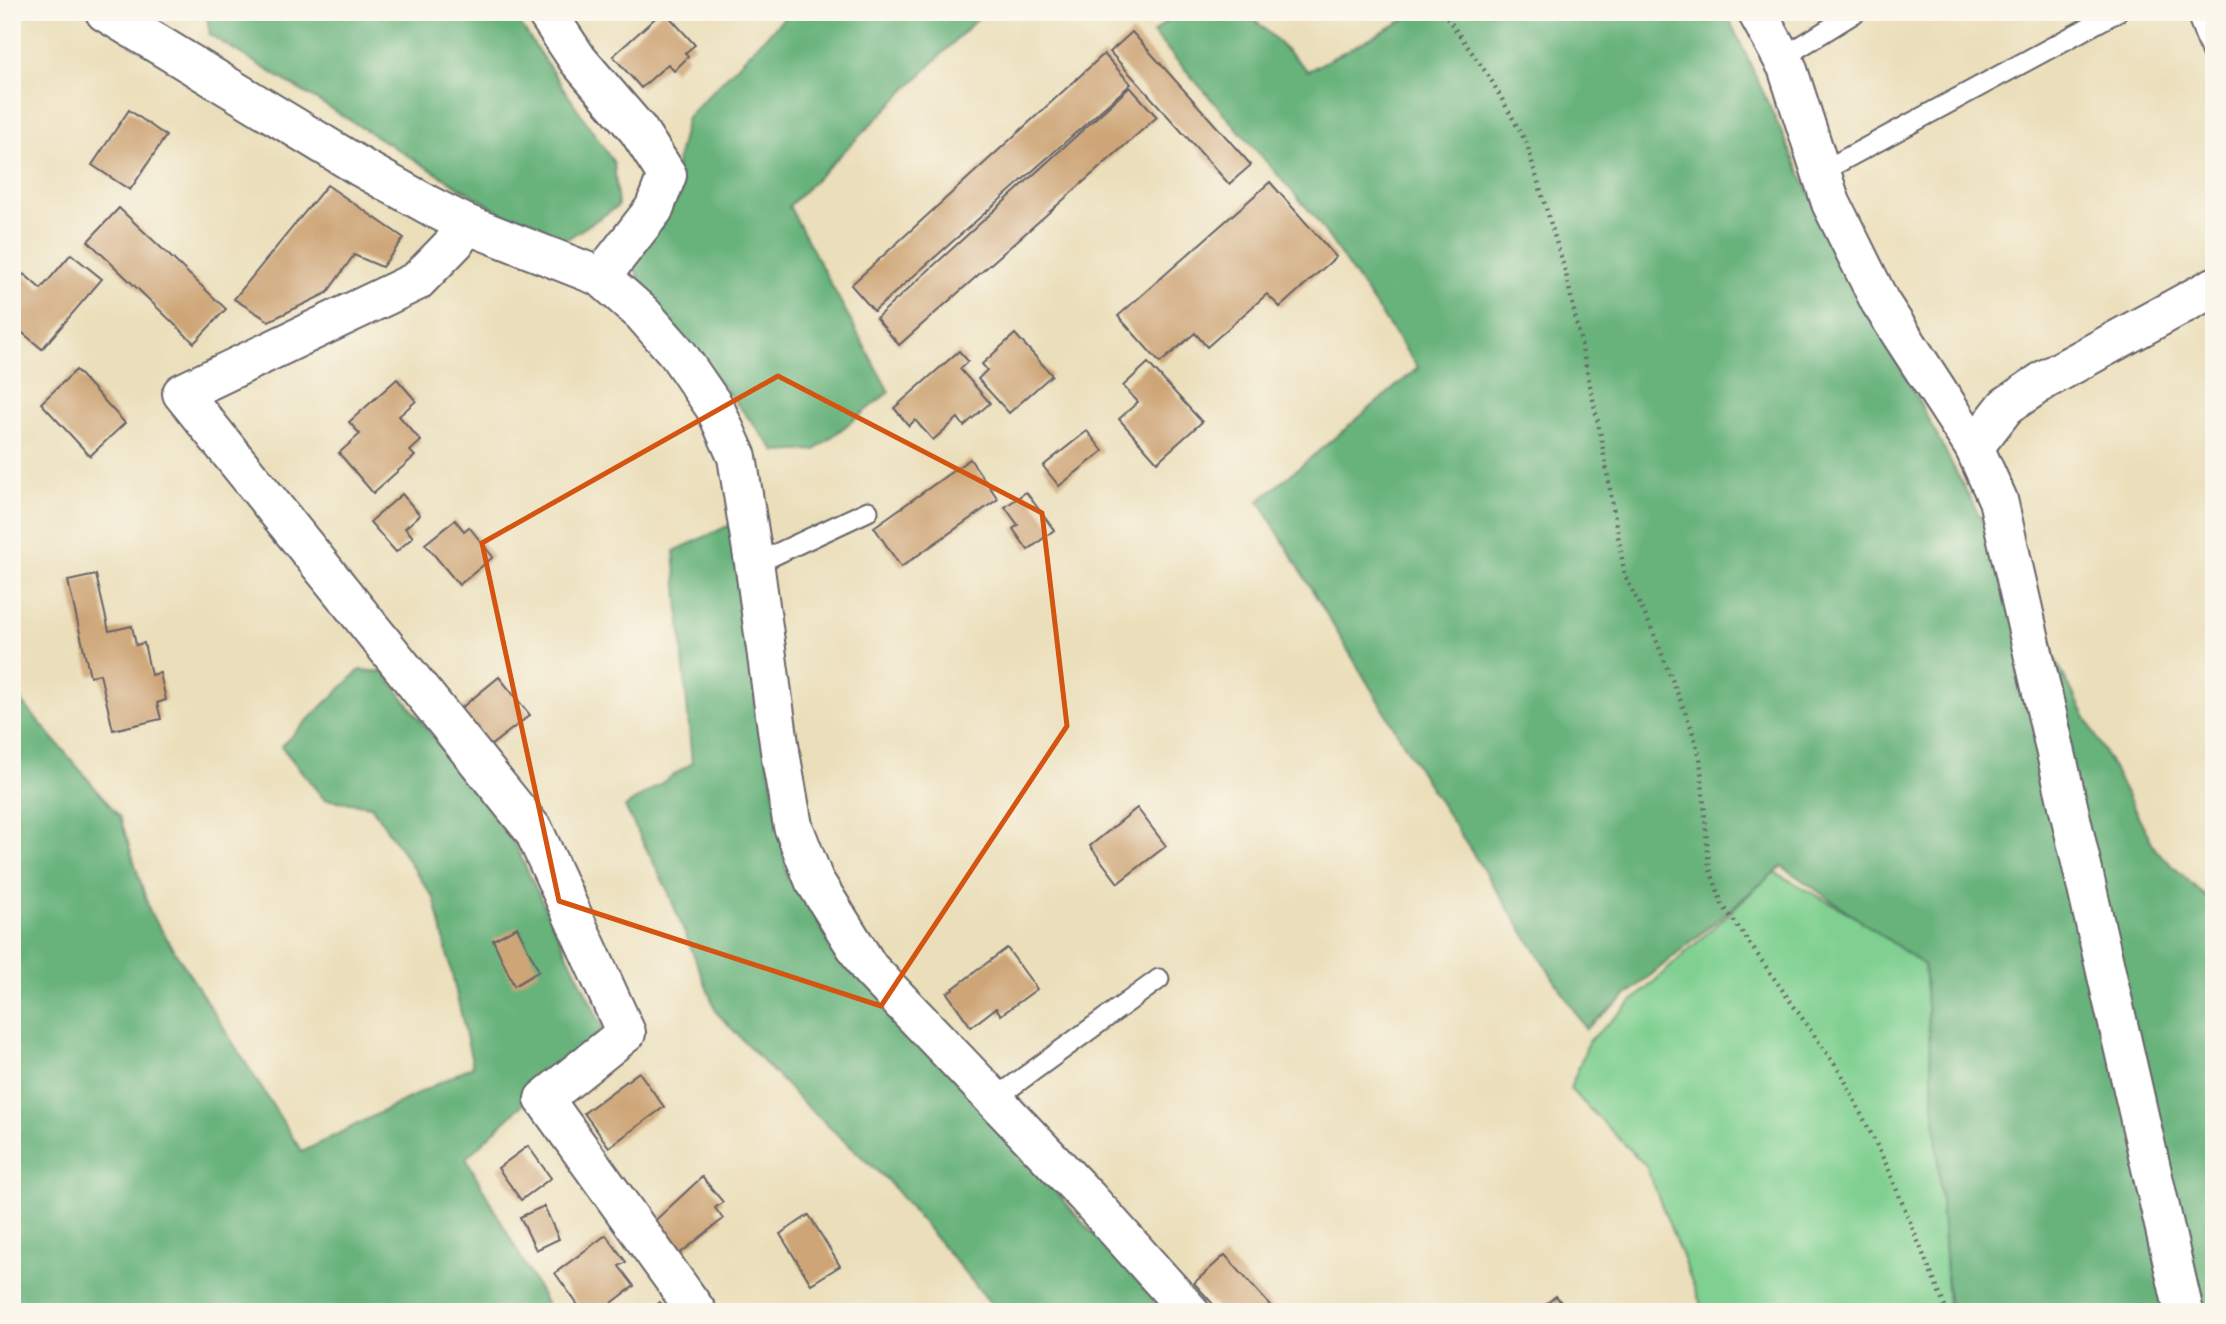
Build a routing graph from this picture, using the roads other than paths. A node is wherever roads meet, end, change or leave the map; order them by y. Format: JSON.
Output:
{"nodes":[{"id":1,"x":105,"y":12,"type":"edge"},
{"id":2,"x":546,"y":12,"type":"edge"},
{"id":3,"x":1757,"y":12,"type":"edge"},
{"id":4,"x":1856,"y":12,"type":"edge"},
{"id":5,"x":2118,"y":12,"type":"edge"},
{"id":6,"x":2196,"y":12,"type":"edge"},
{"id":7,"x":1782,"y":58,"type":"junction"},
{"id":8,"x":2214,"y":60,"type":"edge"},
{"id":9,"x":1821,"y":172,"type":"junction"},
{"id":10,"x":466,"y":225,"type":"junction"},
{"id":11,"x":601,"y":277,"type":"junction"},
{"id":12,"x":2214,"y":287,"type":"edge"},
{"id":13,"x":1974,"y":447,"type":"junction"},
{"id":14,"x":867,"y":511,"type":"dead end"},
{"id":15,"x":755,"y":564,"type":"junction"},
{"id":16,"x":1159,"y":979,"type":"dead end"},
{"id":17,"x":993,"y":1100,"type":"junction"},
{"id":18,"x":697,"y":1312,"type":"edge"},
{"id":19,"x":1190,"y":1312,"type":"edge"},
{"id":20,"x":2184,"y":1312,"type":"edge"}],
"edges":[{"from":1,"to":10,"type":"street"},
{"from":2,"to":11,"type":"street"},
{"from":3,"to":7,"type":"street"},
{"from":4,"to":7,"type":"lane"},
{"from":5,"to":9,"type":"lane"},
{"from":6,"to":8,"type":"lane"},
{"from":7,"to":9,"type":"street"},
{"from":9,"to":13,"type":"street"},
{"from":10,"to":11,"type":"street"},
{"from":10,"to":18,"type":"street"},
{"from":11,"to":15,"type":"street"},
{"from":12,"to":13,"type":"street"},
{"from":13,"to":20,"type":"street"},
{"from":14,"to":15,"type":"lane"},
{"from":15,"to":17,"type":"street"},
{"from":16,"to":17,"type":"lane"},
{"from":17,"to":19,"type":"street"}]}
